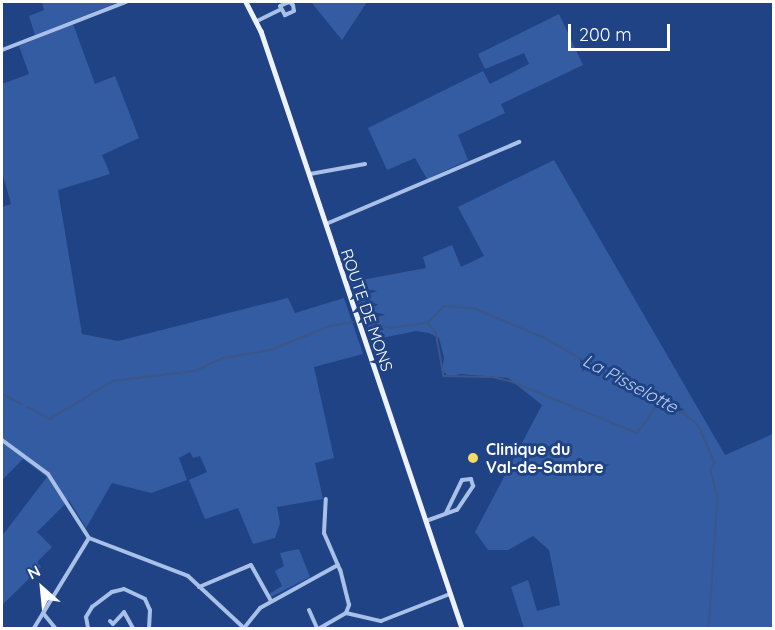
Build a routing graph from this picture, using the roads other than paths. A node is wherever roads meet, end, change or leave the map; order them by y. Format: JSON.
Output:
{"nodes":[{"id":1,"x":126,"y":2,"type":"edge"},
{"id":2,"x":246,"y":2,"type":"edge"},
{"id":3,"x":289,"y":2,"type":"edge"},
{"id":4,"x":280,"y":10,"type":"junction"},
{"id":5,"x":257,"y":21,"type":"junction"},
{"id":6,"x":2,"y":50,"type":"edge"},
{"id":7,"x":519,"y":142,"type":"dead end"},
{"id":8,"x":365,"y":164,"type":"dead end"},
{"id":9,"x":310,"y":174,"type":"junction"},
{"id":10,"x":326,"y":225,"type":"junction"},
{"id":11,"x":2,"y":440,"type":"edge"},
{"id":12,"x":462,"y":486,"type":"junction"},
{"id":13,"x":470,"y":489,"type":"junction"},
{"id":14,"x":326,"y":499,"type":"dead end"},
{"id":15,"x":423,"y":512,"type":"junction"},
{"id":16,"x":447,"y":513,"type":"junction"},
{"id":17,"x":433,"y":518,"type":"junction"},
{"id":18,"x":426,"y":521,"type":"junction"},
{"id":19,"x":89,"y":538,"type":"junction"},
{"id":20,"x":338,"y":565,"type":"junction"},
{"id":21,"x":199,"y":587,"type":"junction"},
{"id":22,"x":450,"y":594,"type":"junction"},
{"id":23,"x":271,"y":602,"type":"junction"},
{"id":24,"x":309,"y":610,"type":"dead end"},
{"id":25,"x":43,"y":613,"type":"junction"},
{"id":26,"x":346,"y":613,"type":"junction"},
{"id":27,"x":113,"y":624,"type":"dead end"},
{"id":28,"x":34,"y":628,"type":"edge"},
{"id":29,"x":55,"y":628,"type":"edge"},
{"id":30,"x":88,"y":628,"type":"edge"},
{"id":31,"x":133,"y":628,"type":"edge"},
{"id":32,"x":149,"y":628,"type":"edge"},
{"id":33,"x":244,"y":628,"type":"edge"},
{"id":34,"x":318,"y":628,"type":"edge"},
{"id":35,"x":462,"y":628,"type":"edge"}],
"edges":[{"from":1,"to":6,"type":"street"},
{"from":2,"to":5,"type":"main road","name":"ROUTE DE MONS"},
{"from":3,"to":4,"type":"street"},
{"from":3,"to":4,"type":"street"},
{"from":4,"to":5,"type":"street"},
{"from":5,"to":9,"type":"main road","name":"ROUTE DE MONS"},
{"from":7,"to":10,"type":"street"},
{"from":8,"to":9,"type":"street"},
{"from":9,"to":10,"type":"main road","name":"ROUTE DE MONS"},
{"from":10,"to":15,"type":"main road","name":"ROUTE DE MONS"},
{"from":11,"to":19,"type":"street"},
{"from":12,"to":13,"type":"street"},
{"from":12,"to":13,"type":"street"},
{"from":12,"to":16,"type":"street"},
{"from":13,"to":16,"type":"street"},
{"from":14,"to":20,"type":"street"},
{"from":15,"to":17,"type":"street"},
{"from":15,"to":18,"type":"main road","name":"ROUTE DE MONS"},
{"from":16,"to":17,"type":"street"},
{"from":17,"to":18,"type":"street"},
{"from":18,"to":22,"type":"main road","name":"ROUTE DE MONS"},
{"from":19,"to":21,"type":"street"},
{"from":19,"to":25,"type":"street"},
{"from":20,"to":23,"type":"street"},
{"from":20,"to":26,"type":"street"},
{"from":21,"to":23,"type":"street"},
{"from":21,"to":33,"type":"street"},
{"from":22,"to":26,"type":"street"},
{"from":22,"to":35,"type":"main road","name":"ROUTE DE MONS"},
{"from":23,"to":33,"type":"street"},
{"from":24,"to":34,"type":"street"},
{"from":25,"to":28,"type":"street"},
{"from":25,"to":29,"type":"street"},
{"from":26,"to":34,"type":"street"},
{"from":27,"to":31,"type":"street"},
{"from":30,"to":32,"type":"street"}]}
